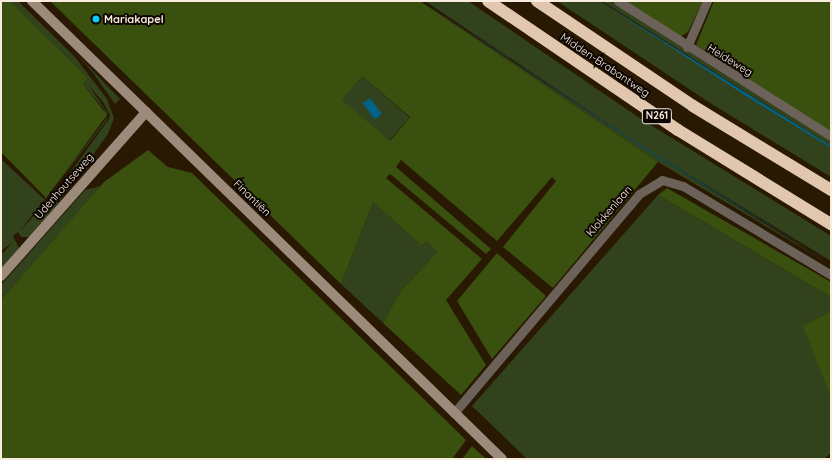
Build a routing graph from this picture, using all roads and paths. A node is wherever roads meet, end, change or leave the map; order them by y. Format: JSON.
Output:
{"nodes":[{"id":1,"x":32,"y":1,"type":"edge"},
{"id":2,"x":488,"y":1,"type":"edge"},
{"id":3,"x":537,"y":1,"type":"edge"},
{"id":4,"x":618,"y":1,"type":"edge"},
{"id":5,"x":707,"y":1,"type":"edge"},
{"id":6,"x":687,"y":47,"type":"junction"},
{"id":7,"x":146,"y":112,"type":"junction"},
{"id":8,"x":831,"y":136,"type":"edge"},
{"id":9,"x":831,"y":190,"type":"edge"},
{"id":10,"x":831,"y":224,"type":"edge"},
{"id":11,"x":831,"y":275,"type":"edge"},
{"id":12,"x":1,"y":276,"type":"edge"},
{"id":13,"x":454,"y":413,"type":"junction"},
{"id":14,"x":502,"y":459,"type":"edge"}],
"edges":[{"from":1,"to":7,"type":"street","name":"Finantiën"},
{"from":2,"to":10,"type":"highway","name":"Midden-Brabantweg","number":"N261"},
{"from":3,"to":9,"type":"highway","name":"Midden-Brabantweg","number":"N261"},
{"from":4,"to":6,"type":"street","name":"Heideweg"},
{"from":5,"to":6,"type":"street"},
{"from":6,"to":8,"type":"street","name":"Heideweg"},
{"from":7,"to":12,"type":"street","name":"Udenhoutseweg"},
{"from":7,"to":13,"type":"street","name":"Finantiën"},
{"from":11,"to":13,"type":"street","name":"Klokkenlaan"},
{"from":13,"to":14,"type":"street","name":"Finantiën"}]}
